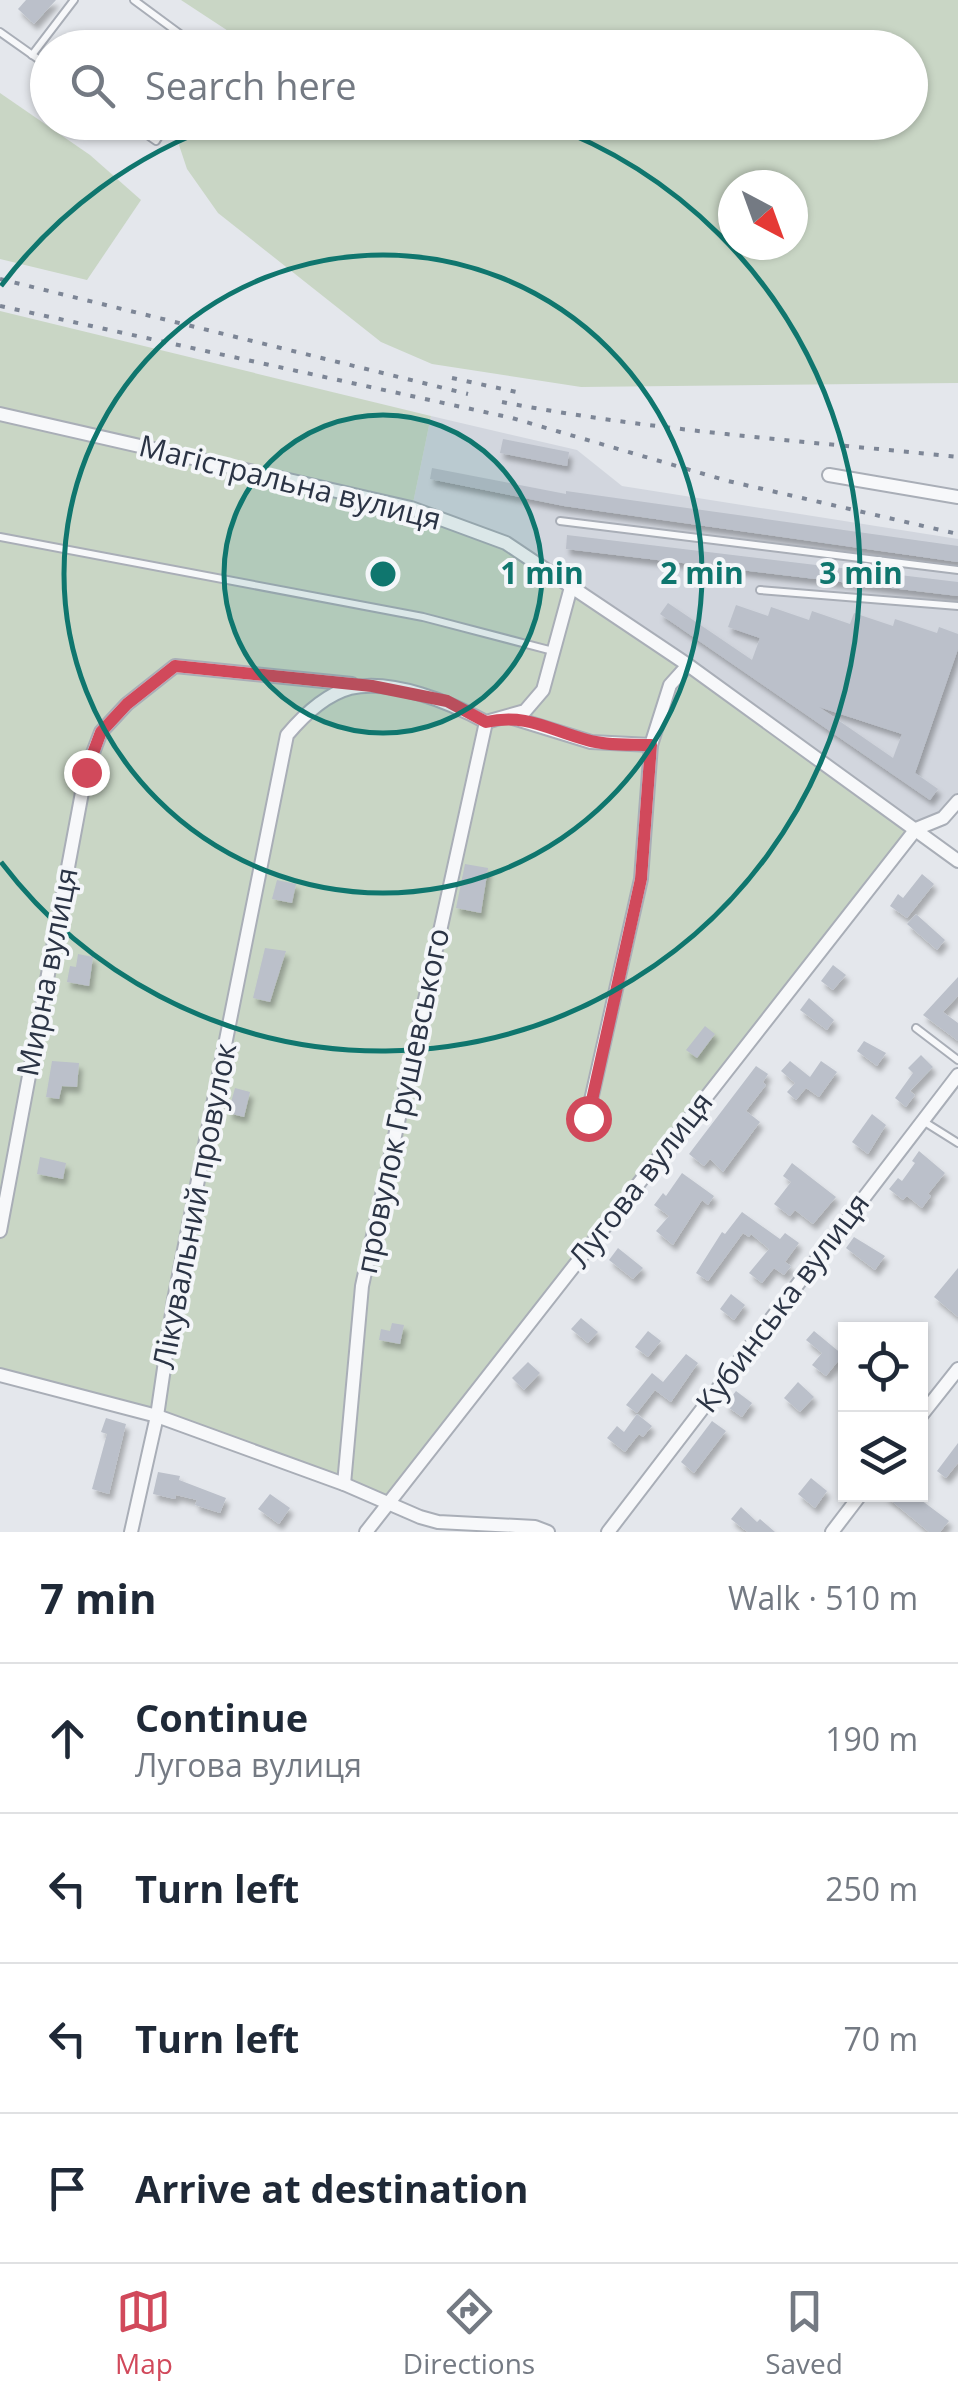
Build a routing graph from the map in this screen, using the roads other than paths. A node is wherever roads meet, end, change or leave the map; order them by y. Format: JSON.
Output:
{"nodes":[{"id":1,"x":74,"y":0,"type":"edge"},
{"id":2,"x":134,"y":0,"type":"edge"},
{"id":3,"x":51,"y":30,"type":"edge"},
{"id":4,"x":175,"y":30,"type":"edge"},
{"id":5,"x":0,"y":32,"type":"edge"},
{"id":6,"x":30,"y":54,"type":"edge"},
{"id":7,"x":0,"y":414,"type":"edge"},
{"id":8,"x":829,"y":475,"type":"dead end"},
{"id":9,"x":958,"y":496,"type":"edge"},
{"id":10,"x":560,"y":522,"type":"dead end"},
{"id":11,"x":0,"y":538,"type":"edge"},
{"id":12,"x":958,"y":570,"type":"edge"},
{"id":13,"x":571,"y":587,"type":"junction"},
{"id":14,"x":760,"y":590,"type":"dead end"},
{"id":15,"x":958,"y":606,"type":"edge"},
{"id":16,"x":554,"y":651,"type":"junction"},
{"id":17,"x":688,"y":665,"type":"junction"},
{"id":18,"x":372,"y":686,"type":"junction"},
{"id":19,"x":508,"y":717,"type":"junction"},
{"id":20,"x":486,"y":722,"type":"junction"},
{"id":21,"x":651,"y":745,"type":"junction"},
{"id":22,"x":958,"y":801,"type":"edge"},
{"id":23,"x":916,"y":828,"type":"junction"},
{"id":24,"x":958,"y":861,"type":"edge"},
{"id":25,"x":916,"y":1028,"type":"dead end"},
{"id":26,"x":958,"y":1060,"type":"edge"},
{"id":27,"x":958,"y":1075,"type":"edge"},
{"id":28,"x":588,"y":1118,"type":"dead end"},
{"id":29,"x":923,"y":1121,"type":"junction"},
{"id":30,"x":958,"y":1143,"type":"edge"},
{"id":31,"x":0,"y":1231,"type":"edge"},
{"id":32,"x":958,"y":1369,"type":"edge"},
{"id":33,"x":0,"y":1375,"type":"edge"},
{"id":34,"x":924,"y":1412,"type":"edge"},
{"id":35,"x":157,"y":1416,"type":"junction"},
{"id":36,"x":344,"y":1484,"type":"junction"},
{"id":37,"x":855,"y":1502,"type":"edge"},
{"id":38,"x":389,"y":1503,"type":"junction"},
{"id":39,"x":131,"y":1532,"type":"edge"},
{"id":40,"x":366,"y":1532,"type":"edge"},
{"id":41,"x":548,"y":1532,"type":"edge"},
{"id":42,"x":608,"y":1532,"type":"edge"},
{"id":43,"x":832,"y":1532,"type":"edge"}],
"edges":[{"from":1,"to":3,"type":"lane"},
{"from":2,"to":4,"type":"lane"},
{"from":5,"to":6,"type":"lane"},
{"from":7,"to":13,"type":"street","name":"Магістральна вулиця"},
{"from":8,"to":9,"type":"street"},
{"from":10,"to":12,"type":"lane"},
{"from":11,"to":16,"type":"lane"},
{"from":13,"to":16,"type":"street"},
{"from":13,"to":17,"type":"street","name":"Магістральна вулиця"},
{"from":14,"to":15,"type":"lane"},
{"from":16,"to":19,"type":"street"},
{"from":17,"to":21,"type":"street"},
{"from":17,"to":23,"type":"street","name":"Магістральна вулиця"},
{"from":18,"to":20,"type":"street","name":"Мирна вулиця"},
{"from":18,"to":31,"type":"street","name":"Мирна вулиця"},
{"from":18,"to":35,"type":"street","name":"Лікувальний провулок"},
{"from":19,"to":20,"type":"street"},
{"from":19,"to":21,"type":"street"},
{"from":20,"to":36,"type":"street","name":"провулок Грушевського"},
{"from":21,"to":28,"type":"street"},
{"from":22,"to":23,"type":"street","name":"Лугова вулиця"},
{"from":23,"to":24,"type":"street","name":"Магістральна вулиця"},
{"from":23,"to":38,"type":"street","name":"Лугова вулиця"},
{"from":25,"to":26,"type":"lane"},
{"from":27,"to":29,"type":"street","name":"Кубинська вулиця"},
{"from":29,"to":30,"type":"lane"},
{"from":29,"to":42,"type":"street","name":"Кубинська вулиця"},
{"from":32,"to":34,"type":"street"},
{"from":33,"to":35,"type":"street"},
{"from":35,"to":36,"type":"street"},
{"from":35,"to":39,"type":"street","name":"Лікувальний провулок"},
{"from":36,"to":38,"type":"street"},
{"from":37,"to":43,"type":"street"},
{"from":38,"to":40,"type":"street","name":"Лугова вулиця"},
{"from":38,"to":41,"type":"street"}]}
